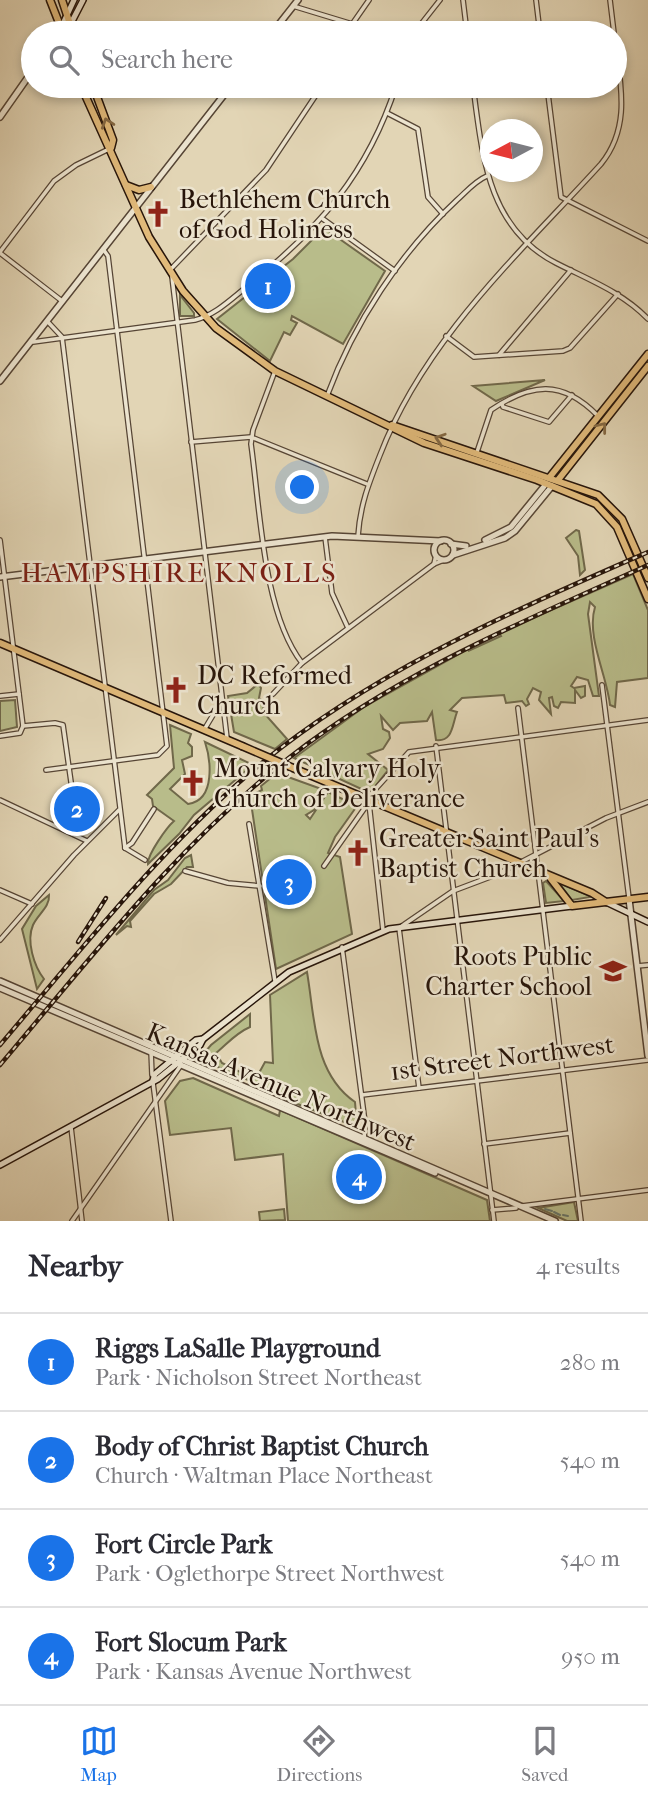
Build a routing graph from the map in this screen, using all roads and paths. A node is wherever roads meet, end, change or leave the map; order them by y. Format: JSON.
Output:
{"nodes":[{"id":1,"x":50,"y":0,"type":"edge"},
{"id":2,"x":62,"y":0,"type":"edge"},
{"id":3,"x":74,"y":0,"type":"edge"},
{"id":4,"x":83,"y":0,"type":"edge"},
{"id":5,"x":298,"y":0,"type":"edge"},
{"id":6,"x":369,"y":0,"type":"edge"},
{"id":7,"x":440,"y":0,"type":"edge"},
{"id":8,"x":463,"y":0,"type":"edge"},
{"id":9,"x":536,"y":0,"type":"edge"},
{"id":10,"x":610,"y":0,"type":"edge"},
{"id":11,"x":293,"y":6,"type":"junction"},
{"id":12,"x":68,"y":14,"type":"junction"},
{"id":13,"x":58,"y":21,"type":"edge"},
{"id":14,"x":66,"y":21,"type":"edge"},
{"id":15,"x":70,"y":21,"type":"edge"},
{"id":16,"x":72,"y":21,"type":"edge"},
{"id":17,"x":281,"y":21,"type":"edge"},
{"id":18,"x":340,"y":21,"type":"edge"},
{"id":19,"x":352,"y":21,"type":"edge"},
{"id":20,"x":423,"y":21,"type":"edge"},
{"id":21,"x":466,"y":21,"type":"edge"},
{"id":22,"x":539,"y":21,"type":"edge"},
{"id":23,"x":613,"y":21,"type":"edge"},
{"id":24,"x":21,"y":89,"type":"edge"},
{"id":25,"x":86,"y":98,"type":"edge"},
{"id":26,"x":97,"y":98,"type":"edge"},
{"id":27,"x":221,"y":98,"type":"edge"},
{"id":28,"x":314,"y":98,"type":"edge"},
{"id":29,"x":392,"y":98,"type":"edge"},
{"id":30,"x":475,"y":98,"type":"edge"},
{"id":31,"x":549,"y":98,"type":"edge"},
{"id":32,"x":622,"y":98,"type":"edge"},
{"id":33,"x":386,"y":113,"type":"junction"},
{"id":34,"x":0,"y":117,"type":"edge"},
{"id":35,"x":480,"y":134,"type":"edge"},
{"id":36,"x":111,"y":148,"type":"junction"},
{"id":37,"x":480,"y":181,"type":"edge"},
{"id":38,"x":489,"y":182,"type":"edge"},
{"id":39,"x":126,"y":185,"type":"junction"},
{"id":40,"x":151,"y":187,"type":"junction"},
{"id":41,"x":569,"y":200,"type":"junction"},
{"id":42,"x":135,"y":208,"type":"junction"},
{"id":43,"x":443,"y":214,"type":"junction"},
{"id":44,"x":323,"y":218,"type":"junction"},
{"id":45,"x":648,"y":241,"type":"edge"},
{"id":46,"x":529,"y":244,"type":"junction"},
{"id":47,"x":103,"y":248,"type":"junction"},
{"id":48,"x":0,"y":252,"type":"edge"},
{"id":49,"x":571,"y":270,"type":"junction"},
{"id":50,"x":395,"y":271,"type":"junction"},
{"id":51,"x":170,"y":272,"type":"junction"},
{"id":52,"x":618,"y":294,"type":"junction"},
{"id":53,"x":62,"y":301,"type":"junction"},
{"id":54,"x":205,"y":317,"type":"junction"},
{"id":55,"x":648,"y":319,"type":"edge"},
{"id":56,"x":47,"y":321,"type":"junction"},
{"id":57,"x":177,"y":322,"type":"junction"},
{"id":58,"x":117,"y":329,"type":"junction"},
{"id":59,"x":446,"y":336,"type":"junction"},
{"id":60,"x":62,"y":337,"type":"junction"},
{"id":61,"x":30,"y":342,"type":"junction"},
{"id":62,"x":648,"y":354,"type":"edge"},
{"id":63,"x":499,"y":355,"type":"junction"},
{"id":64,"x":648,"y":366,"type":"edge"},
{"id":65,"x":275,"y":371,"type":"junction"},
{"id":66,"x":0,"y":381,"type":"edge"},
{"id":67,"x":572,"y":395,"type":"junction"},
{"id":68,"x":327,"y":396,"type":"junction"},
{"id":69,"x":502,"y":404,"type":"junction"},
{"id":70,"x":598,"y":415,"type":"junction"},
{"id":71,"x":391,"y":425,"type":"junction"},
{"id":72,"x":251,"y":437,"type":"junction"},
{"id":73,"x":191,"y":442,"type":"junction"},
{"id":74,"x":477,"y":452,"type":"junction"},
{"id":75,"x":551,"y":477,"type":"junction"},
{"id":76,"x":559,"y":480,"type":"junction"},
{"id":77,"x":367,"y":484,"type":"junction"},
{"id":78,"x":549,"y":485,"type":"junction"},
{"id":79,"x":358,"y":536,"type":"junction"},
{"id":80,"x":325,"y":537,"type":"junction"},
{"id":81,"x":0,"y":540,"type":"edge"},
{"id":82,"x":441,"y":541,"type":"junction"},
{"id":83,"x":428,"y":542,"type":"junction"},
{"id":84,"x":266,"y":544,"type":"junction"},
{"id":85,"x":451,"y":544,"type":"junction"},
{"id":86,"x":205,"y":552,"type":"junction"},
{"id":87,"x":435,"y":552,"type":"junction"},
{"id":88,"x":453,"y":555,"type":"junction"},
{"id":89,"x":145,"y":559,"type":"junction"},
{"id":90,"x":444,"y":560,"type":"junction"},
{"id":91,"x":434,"y":564,"type":"junction"},
{"id":92,"x":90,"y":566,"type":"junction"},
{"id":93,"x":2,"y":577,"type":"edge"},
{"id":94,"x":648,"y":578,"type":"edge"},
{"id":95,"x":648,"y":599,"type":"edge"},
{"id":96,"x":348,"y":628,"type":"junction"},
{"id":97,"x":0,"y":643,"type":"edge"},
{"id":98,"x":13,"y":648,"type":"junction"},
{"id":99,"x":26,"y":654,"type":"junction"},
{"id":100,"x":16,"y":663,"type":"junction"},
{"id":101,"x":302,"y":663,"type":"junction"},
{"id":102,"x":602,"y":685,"type":"dead end"},
{"id":103,"x":105,"y":688,"type":"junction"},
{"id":104,"x":19,"y":694,"type":"junction"},
{"id":105,"x":274,"y":694,"type":"dead end"},
{"id":106,"x":0,"y":696,"type":"edge"},
{"id":107,"x":223,"y":698,"type":"junction"},
{"id":108,"x":518,"y":708,"type":"dead end"},
{"id":109,"x":164,"y":713,"type":"junction"},
{"id":110,"x":648,"y":720,"type":"edge"},
{"id":111,"x":23,"y":726,"type":"junction"},
{"id":112,"x":607,"y":726,"type":"junction"},
{"id":113,"x":204,"y":730,"type":"junction"},
{"id":114,"x":0,"y":736,"type":"edge"},
{"id":115,"x":521,"y":736,"type":"junction"},
{"id":116,"x":228,"y":740,"type":"junction"},
{"id":117,"x":436,"y":746,"type":"junction"},
{"id":118,"x":114,"y":761,"type":"junction"},
{"id":119,"x":69,"y":767,"type":"junction"},
{"id":120,"x":46,"y":770,"type":"dead end"},
{"id":121,"x":72,"y":789,"type":"dead end"},
{"id":122,"x":0,"y":800,"type":"edge"},
{"id":123,"x":369,"y":801,"type":"junction"},
{"id":124,"x":648,"y":802,"type":"edge"},
{"id":125,"x":155,"y":809,"type":"dead end"},
{"id":126,"x":119,"y":810,"type":"junction"},
{"id":127,"x":618,"y":813,"type":"junction"},
{"id":128,"x":249,"y":824,"type":"dead end"},
{"id":129,"x":447,"y":833,"type":"junction"},
{"id":130,"x":87,"y":841,"type":"junction"},
{"id":131,"x":125,"y":848,"type":"junction"},
{"id":132,"x":536,"y":855,"type":"junction"},
{"id":133,"x":145,"y":860,"type":"dead end"},
{"id":134,"x":518,"y":864,"type":"junction"},
{"id":135,"x":324,"y":866,"type":"dead end"},
{"id":136,"x":186,"y":872,"type":"dead end"},
{"id":137,"x":538,"y":872,"type":"junction"},
{"id":138,"x":550,"y":878,"type":"junction"},
{"id":139,"x":260,"y":886,"type":"junction"},
{"id":140,"x":0,"y":890,"type":"edge"},
{"id":141,"x":453,"y":891,"type":"junction"},
{"id":142,"x":648,"y":897,"type":"edge"},
{"id":143,"x":629,"y":899,"type":"junction"},
{"id":144,"x":606,"y":902,"type":"junction"},
{"id":145,"x":32,"y":904,"type":"junction"},
{"id":146,"x":572,"y":906,"type":"junction"},
{"id":147,"x":543,"y":910,"type":"junction"},
{"id":148,"x":631,"y":915,"type":"junction"},
{"id":149,"x":457,"y":920,"type":"junction"},
{"id":150,"x":648,"y":922,"type":"edge"},
{"id":151,"x":400,"y":928,"type":"junction"},
{"id":152,"x":383,"y":930,"type":"junction"},
{"id":153,"x":0,"y":940,"type":"edge"},
{"id":154,"x":342,"y":947,"type":"junction"},
{"id":155,"x":648,"y":965,"type":"edge"},
{"id":156,"x":637,"y":966,"type":"junction"},
{"id":157,"x":0,"y":981,"type":"edge"},
{"id":158,"x":275,"y":981,"type":"junction"},
{"id":159,"x":0,"y":988,"type":"edge"},
{"id":160,"x":151,"y":1049,"type":"junction"},
{"id":161,"x":648,"y":1058,"type":"edge"},
{"id":162,"x":177,"y":1061,"type":"junction"},
{"id":163,"x":562,"y":1070,"type":"junction"},
{"id":164,"x":153,"y":1080,"type":"junction"},
{"id":165,"x":477,"y":1081,"type":"junction"},
{"id":166,"x":419,"y":1088,"type":"junction"},
{"id":167,"x":362,"y":1095,"type":"junction"},
{"id":168,"x":156,"y":1104,"type":"junction"},
{"id":169,"x":71,"y":1127,"type":"junction"},
{"id":170,"x":570,"y":1133,"type":"junction"},
{"id":171,"x":364,"y":1140,"type":"junction"},
{"id":172,"x":484,"y":1144,"type":"junction"},
{"id":173,"x":0,"y":1165,"type":"edge"},
{"id":174,"x":648,"y":1190,"type":"edge"},
{"id":175,"x":491,"y":1196,"type":"junction"},
{"id":176,"x":578,"y":1199,"type":"junction"},
{"id":177,"x":518,"y":1207,"type":"junction"},
{"id":178,"x":81,"y":1208,"type":"junction"},
{"id":179,"x":492,"y":1210,"type":"junction"},
{"id":180,"x":72,"y":1221,"type":"edge"},
{"id":181,"x":82,"y":1221,"type":"edge"},
{"id":182,"x":171,"y":1221,"type":"edge"},
{"id":183,"x":494,"y":1221,"type":"edge"},
{"id":184,"x":547,"y":1221,"type":"edge"},
{"id":185,"x":555,"y":1221,"type":"edge"},
{"id":186,"x":581,"y":1221,"type":"edge"}],
"edges":[{"from":1,"to":13,"type":"main road"},
{"from":2,"to":12,"type":"main road"},
{"from":3,"to":12,"type":"street"},
{"from":4,"to":16,"type":"street"},
{"from":5,"to":11,"type":"street"},
{"from":6,"to":19,"type":"street"},
{"from":7,"to":20,"type":"street"},
{"from":8,"to":21,"type":"street"},
{"from":9,"to":22,"type":"street"},
{"from":10,"to":23,"type":"street"},
{"from":11,"to":17,"type":"street"},
{"from":11,"to":18,"type":"street"},
{"from":12,"to":14,"type":"street"},
{"from":12,"to":15,"type":"main road"},
{"from":24,"to":34,"type":"street"},
{"from":25,"to":36,"type":"main road"},
{"from":36,"to":26,"type":"main road","one_way":true},
{"from":27,"to":40,"type":"street"},
{"from":28,"to":51,"type":"street"},
{"from":29,"to":33,"type":"street"},
{"from":30,"to":35,"type":"street"},
{"from":31,"to":41,"type":"street"},
{"from":32,"to":41,"type":"street"},
{"from":33,"to":43,"type":"street"},
{"from":33,"to":44,"type":"street"},
{"from":36,"to":39,"type":"main road"},
{"from":36,"to":48,"type":"street"},
{"from":37,"to":43,"type":"street"},
{"from":38,"to":46,"type":"street"},
{"from":39,"to":40,"type":"main road"},
{"from":39,"to":42,"type":"main road"},
{"from":40,"to":42,"type":"street"},
{"from":41,"to":45,"type":"street"},
{"from":41,"to":46,"type":"street"},
{"from":42,"to":47,"type":"street"},
{"from":42,"to":51,"type":"main road"},
{"from":43,"to":50,"type":"street"},
{"from":44,"to":50,"type":"street"},
{"from":44,"to":54,"type":"street"},
{"from":46,"to":49,"type":"street"},
{"from":46,"to":59,"type":"street"},
{"from":47,"to":53,"type":"street"},
{"from":47,"to":58,"type":"street"},
{"from":48,"to":53,"type":"street"},
{"from":49,"to":52,"type":"street"},
{"from":49,"to":63,"type":"street"},
{"from":50,"to":68,"type":"street"},
{"from":51,"to":54,"type":"main road"},
{"from":51,"to":57,"type":"street"},
{"from":52,"to":55,"type":"street"},
{"from":52,"to":63,"type":"street"},
{"from":53,"to":56,"type":"street"},
{"from":54,"to":57,"type":"street"},
{"from":54,"to":65,"type":"main road"},
{"from":56,"to":60,"type":"street"},
{"from":56,"to":61,"type":"street"},
{"from":57,"to":58,"type":"street"},
{"from":57,"to":73,"type":"street"},
{"from":58,"to":60,"type":"street"},
{"from":58,"to":89,"type":"street"},
{"from":59,"to":63,"type":"street"},
{"from":59,"to":71,"type":"street"},
{"from":60,"to":61,"type":"street"},
{"from":60,"to":92,"type":"street"},
{"from":61,"to":66,"type":"street"},
{"from":62,"to":70,"type":"main road"},
{"from":76,"to":64,"type":"main road","one_way":true},
{"from":65,"to":68,"type":"main road"},
{"from":65,"to":72,"type":"street"},
{"from":67,"to":69,"type":"street"},
{"from":67,"to":69,"type":"street"},
{"from":67,"to":70,"type":"street"},
{"from":68,"to":71,"type":"main road"},
{"from":69,"to":74,"type":"street"},
{"from":70,"to":75,"type":"main road"},
{"from":74,"to":71,"type":"main road","one_way":true},
{"from":71,"to":77,"type":"street"},
{"from":71,"to":78,"type":"main road"},
{"from":72,"to":73,"type":"street"},
{"from":72,"to":77,"type":"street"},
{"from":72,"to":84,"type":"street"},
{"from":73,"to":86,"type":"street"},
{"from":74,"to":75,"type":"main road"},
{"from":75,"to":76,"type":"main road"},
{"from":75,"to":78,"type":"main road"},
{"from":76,"to":78,"type":"main road"},
{"from":76,"to":94,"type":"main road"},
{"from":77,"to":79,"type":"street"},
{"from":78,"to":85,"type":"street"},
{"from":78,"to":88,"type":"street"},
{"from":78,"to":95,"type":"main road"},
{"from":79,"to":80,"type":"street"},
{"from":79,"to":83,"type":"street"},
{"from":80,"to":84,"type":"street"},
{"from":80,"to":96,"type":"street"},
{"from":81,"to":93,"type":"street"},
{"from":82,"to":83,"type":"street"},
{"from":82,"to":85,"type":"street"},
{"from":82,"to":87,"type":"street"},
{"from":83,"to":87,"type":"street"},
{"from":84,"to":86,"type":"street"},
{"from":84,"to":101,"type":"street"},
{"from":85,"to":88,"type":"street"},
{"from":86,"to":89,"type":"street"},
{"from":86,"to":107,"type":"street"},
{"from":87,"to":90,"type":"street"},
{"from":87,"to":91,"type":"street"},
{"from":88,"to":90,"type":"street"},
{"from":89,"to":92,"type":"street"},
{"from":89,"to":109,"type":"street"},
{"from":90,"to":91,"type":"street"},
{"from":91,"to":96,"type":"street"},
{"from":92,"to":93,"type":"street"},
{"from":92,"to":103,"type":"street"},
{"from":93,"to":98,"type":"street"},
{"from":96,"to":101,"type":"street"},
{"from":97,"to":98,"type":"main road"},
{"from":98,"to":99,"type":"main road"},
{"from":98,"to":100,"type":"street"},
{"from":99,"to":100,"type":"street"},
{"from":99,"to":103,"type":"main road"},
{"from":100,"to":104,"type":"street"},
{"from":101,"to":105,"type":"street"},
{"from":102,"to":112,"type":"street"},
{"from":103,"to":109,"type":"main road"},
{"from":103,"to":118,"type":"street"},
{"from":104,"to":106,"type":"street"},
{"from":104,"to":111,"type":"street"},
{"from":107,"to":113,"type":"street"},
{"from":107,"to":116,"type":"street"},
{"from":108,"to":115,"type":"street"},
{"from":109,"to":113,"type":"main road"},
{"from":109,"to":118,"type":"street"},
{"from":110,"to":112,"type":"street"},
{"from":111,"to":114,"type":"street"},
{"from":111,"to":119,"type":"street"},
{"from":112,"to":115,"type":"street"},
{"from":112,"to":127,"type":"street"},
{"from":113,"to":116,"type":"main road"},
{"from":115,"to":117,"type":"street"},
{"from":115,"to":132,"type":"street"},
{"from":116,"to":123,"type":"main road","bridge":true},
{"from":117,"to":123,"type":"street"},
{"from":117,"to":129,"type":"street"},
{"from":118,"to":119,"type":"street"},
{"from":118,"to":126,"type":"street"},
{"from":119,"to":120,"type":"street"},
{"from":119,"to":121,"type":"street"},
{"from":122,"to":130,"type":"street"},
{"from":123,"to":129,"type":"main road"},
{"from":123,"to":135,"type":"street"},
{"from":123,"to":152,"type":"street"},
{"from":124,"to":127,"type":"street"},
{"from":125,"to":131,"type":"street"},
{"from":126,"to":130,"type":"street"},
{"from":126,"to":131,"type":"street"},
{"from":127,"to":132,"type":"street"},
{"from":127,"to":143,"type":"street"},
{"from":128,"to":139,"type":"street"},
{"from":129,"to":134,"type":"main road"},
{"from":129,"to":141,"type":"street"},
{"from":130,"to":145,"type":"street"},
{"from":131,"to":133,"type":"street"},
{"from":132,"to":134,"type":"street"},
{"from":132,"to":137,"type":"street"},
{"from":134,"to":137,"type":"main road"},
{"from":134,"to":141,"type":"street"},
{"from":136,"to":139,"type":"street"},
{"from":137,"to":138,"type":"main road"},
{"from":137,"to":147,"type":"street"},
{"from":138,"to":144,"type":"main road"},
{"from":138,"to":146,"type":"main road"},
{"from":139,"to":158,"type":"street"},
{"from":140,"to":145,"type":"street"},
{"from":141,"to":149,"type":"street"},
{"from":141,"to":151,"type":"street"},
{"from":142,"to":143,"type":"main road"},
{"from":143,"to":144,"type":"main road"},
{"from":143,"to":148,"type":"street"},
{"from":144,"to":146,"type":"main road"},
{"from":144,"to":148,"type":"street"},
{"from":145,"to":153,"type":"street"},
{"from":146,"to":147,"type":"street"},
{"from":147,"to":149,"type":"street"},
{"from":147,"to":163,"type":"street"},
{"from":148,"to":150,"type":"street"},
{"from":148,"to":156,"type":"street"},
{"from":149,"to":151,"type":"street"},
{"from":149,"to":165,"type":"street"},
{"from":151,"to":152,"type":"street"},
{"from":151,"to":166,"type":"street"},
{"from":152,"to":154,"type":"street"},
{"from":154,"to":158,"type":"street"},
{"from":154,"to":167,"type":"street"},
{"from":155,"to":156,"type":"street"},
{"from":156,"to":161,"type":"street"},
{"from":157,"to":160,"type":"street","name":"Kansas Avenue Northwest"},
{"from":158,"to":162,"type":"street"},
{"from":159,"to":160,"type":"street","name":"Kansas Avenue Northwest"},
{"from":160,"to":162,"type":"street","name":"Kansas Avenue Northwest"},
{"from":160,"to":164,"type":"street"},
{"from":161,"to":163,"type":"street","name":"1st Street Northwest"},
{"from":162,"to":164,"type":"street"},
{"from":162,"to":168,"type":"street"},
{"from":162,"to":171,"type":"street","name":"Kansas Avenue Northwest"},
{"from":163,"to":165,"type":"street","name":"1st Street Northwest"},
{"from":163,"to":170,"type":"street"},
{"from":164,"to":168,"type":"street"},
{"from":164,"to":169,"type":"street"},
{"from":165,"to":166,"type":"street","name":"1st Street Northwest"},
{"from":165,"to":172,"type":"street"},
{"from":166,"to":167,"type":"street","name":"1st Street Northwest"},
{"from":167,"to":171,"type":"street"},
{"from":168,"to":178,"type":"street"},
{"from":168,"to":182,"type":"street"},
{"from":169,"to":173,"type":"street"},
{"from":169,"to":178,"type":"street"},
{"from":170,"to":172,"type":"street"},
{"from":170,"to":176,"type":"street"},
{"from":171,"to":175,"type":"street","name":"Kansas Avenue Northwest"},
{"from":172,"to":175,"type":"street"},
{"from":174,"to":176,"type":"street"},
{"from":175,"to":177,"type":"street","name":"Kansas Avenue Northwest"},
{"from":175,"to":179,"type":"street"},
{"from":176,"to":177,"type":"street"},
{"from":176,"to":186,"type":"street"},
{"from":177,"to":179,"type":"street"},
{"from":177,"to":184,"type":"street","name":"Kansas Avenue Northwest"},
{"from":177,"to":185,"type":"street","name":"Kansas Avenue Northwest"},
{"from":178,"to":180,"type":"street"},
{"from":178,"to":181,"type":"street"},
{"from":179,"to":183,"type":"street"}]}
